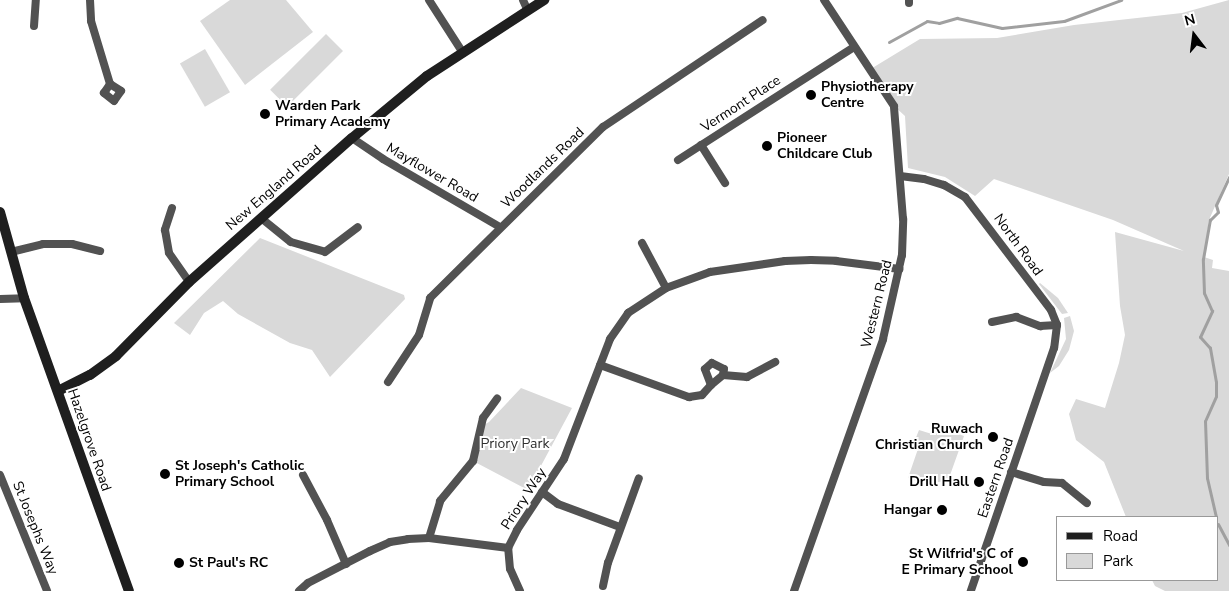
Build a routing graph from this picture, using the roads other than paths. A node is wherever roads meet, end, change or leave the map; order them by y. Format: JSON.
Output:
{"nodes":[{"id":1,"x":36,"y":0,"type":"edge"},
{"id":2,"x":90,"y":0,"type":"edge"},
{"id":3,"x":429,"y":0,"type":"edge"},
{"id":4,"x":523,"y":0,"type":"edge"},
{"id":5,"x":544,"y":0,"type":"edge"},
{"id":6,"x":824,"y":0,"type":"edge"},
{"id":7,"x":528,"y":11,"type":"junction"},
{"id":8,"x":762,"y":20,"type":"dead end"},
{"id":9,"x":34,"y":26,"type":"dead end"},
{"id":10,"x":854,"y":47,"type":"junction"},
{"id":11,"x":463,"y":53,"type":"junction"},
{"id":12,"x":110,"y":84,"type":"dead end"},
{"id":13,"x":352,"y":138,"type":"junction"},
{"id":14,"x":702,"y":145,"type":"junction"},
{"id":15,"x":678,"y":160,"type":"dead end"},
{"id":16,"x":900,"y":176,"type":"junction"},
{"id":17,"x":725,"y":183,"type":"dead end"},
{"id":18,"x":172,"y":208,"type":"dead end"},
{"id":19,"x":0,"y":212,"type":"edge"},
{"id":20,"x":261,"y":218,"type":"junction"},
{"id":21,"x":358,"y":227,"type":"dead end"},
{"id":22,"x":500,"y":227,"type":"junction"},
{"id":23,"x":642,"y":243,"type":"dead end"},
{"id":24,"x":100,"y":251,"type":"dead end"},
{"id":25,"x":11,"y":252,"type":"junction"},
{"id":26,"x":900,"y":270,"type":"junction"},
{"id":27,"x":189,"y":282,"type":"junction"},
{"id":28,"x":666,"y":288,"type":"junction"},
{"id":29,"x":24,"y":298,"type":"junction"},
{"id":30,"x":0,"y":299,"type":"edge"},
{"id":31,"x":992,"y":322,"type":"dead end"},
{"id":32,"x":1057,"y":325,"type":"junction"},
{"id":33,"x":775,"y":362,"type":"dead end"},
{"id":34,"x":600,"y":366,"type":"junction"},
{"id":35,"x":723,"y":375,"type":"junction"},
{"id":36,"x":388,"y":382,"type":"dead end"},
{"id":37,"x":711,"y":385,"type":"junction"},
{"id":38,"x":58,"y":391,"type":"junction"},
{"id":39,"x":497,"y":399,"type":"dead end"},
{"id":40,"x":1011,"y":472,"type":"junction"},
{"id":41,"x":0,"y":475,"type":"edge"},
{"id":42,"x":303,"y":475,"type":"dead end"},
{"id":43,"x":639,"y":478,"type":"dead end"},
{"id":44,"x":542,"y":492,"type":"junction"},
{"id":45,"x":1088,"y":503,"type":"dead end"},
{"id":46,"x":620,"y":527,"type":"junction"},
{"id":47,"x":429,"y":538,"type":"junction"},
{"id":48,"x":508,"y":548,"type":"junction"},
{"id":49,"x":346,"y":564,"type":"junction"},
{"id":50,"x":603,"y":586,"type":"dead end"},
{"id":51,"x":47,"y":591,"type":"edge"},
{"id":52,"x":129,"y":591,"type":"edge"},
{"id":53,"x":299,"y":591,"type":"edge"},
{"id":54,"x":520,"y":591,"type":"edge"},
{"id":55,"x":794,"y":591,"type":"edge"},
{"id":56,"x":970,"y":591,"type":"edge"}],
"edges":[{"from":1,"to":9,"type":"street"},
{"from":2,"to":12,"type":"street"},
{"from":3,"to":11,"type":"street"},
{"from":4,"to":7,"type":"street"},
{"from":5,"to":7,"type":"street","name":"New England Road"},
{"from":6,"to":10,"type":"street","name":"Western Road"},
{"from":7,"to":11,"type":"street","name":"New England Road"},
{"from":8,"to":22,"type":"street","name":"Woodlands Road"},
{"from":10,"to":14,"type":"street","name":"Vermont Place"},
{"from":10,"to":16,"type":"street","name":"Western Road"},
{"from":11,"to":13,"type":"street","name":"New England Road"},
{"from":13,"to":20,"type":"street","name":"New England Road"},
{"from":13,"to":22,"type":"street","name":"Mayflower Road"},
{"from":14,"to":15,"type":"street","name":"Vermont Place"},
{"from":14,"to":17,"type":"street","name":"Vermont Place"},
{"from":16,"to":26,"type":"street","name":"Western Road"},
{"from":16,"to":32,"type":"street","name":"North Road"},
{"from":18,"to":27,"type":"street"},
{"from":19,"to":25,"type":"street","name":"Hazelgrove Road"},
{"from":20,"to":21,"type":"street"},
{"from":20,"to":27,"type":"street","name":"New England Road"},
{"from":22,"to":36,"type":"street","name":"Woodlands Road"},
{"from":23,"to":28,"type":"street"},
{"from":24,"to":25,"type":"street"},
{"from":25,"to":29,"type":"street","name":"Hazelgrove Road"},
{"from":26,"to":28,"type":"street","name":"Priory Way"},
{"from":26,"to":55,"type":"street","name":"Western Road"},
{"from":27,"to":38,"type":"street","name":"New England Road"},
{"from":28,"to":34,"type":"street","name":"Priory Way"},
{"from":29,"to":30,"type":"street"},
{"from":29,"to":38,"type":"street","name":"Hazelgrove Road"},
{"from":31,"to":32,"type":"street"},
{"from":32,"to":40,"type":"street","name":"Eastern Road"},
{"from":33,"to":35,"type":"street"},
{"from":34,"to":37,"type":"street"},
{"from":34,"to":44,"type":"street","name":"Priory Way"},
{"from":35,"to":37,"type":"street"},
{"from":35,"to":37,"type":"street"},
{"from":38,"to":52,"type":"street","name":"Hazelgrove Road"},
{"from":39,"to":47,"type":"street"},
{"from":40,"to":45,"type":"street"},
{"from":40,"to":56,"type":"street","name":"Eastern Road"},
{"from":41,"to":51,"type":"street","name":"St Josephs Way"},
{"from":42,"to":49,"type":"street"},
{"from":43,"to":46,"type":"street"},
{"from":44,"to":46,"type":"street"},
{"from":44,"to":48,"type":"street","name":"Priory Way"},
{"from":46,"to":50,"type":"street"},
{"from":47,"to":48,"type":"street"},
{"from":47,"to":49,"type":"street"},
{"from":48,"to":54,"type":"street","name":"Priory Way"},
{"from":49,"to":53,"type":"street"}]}
